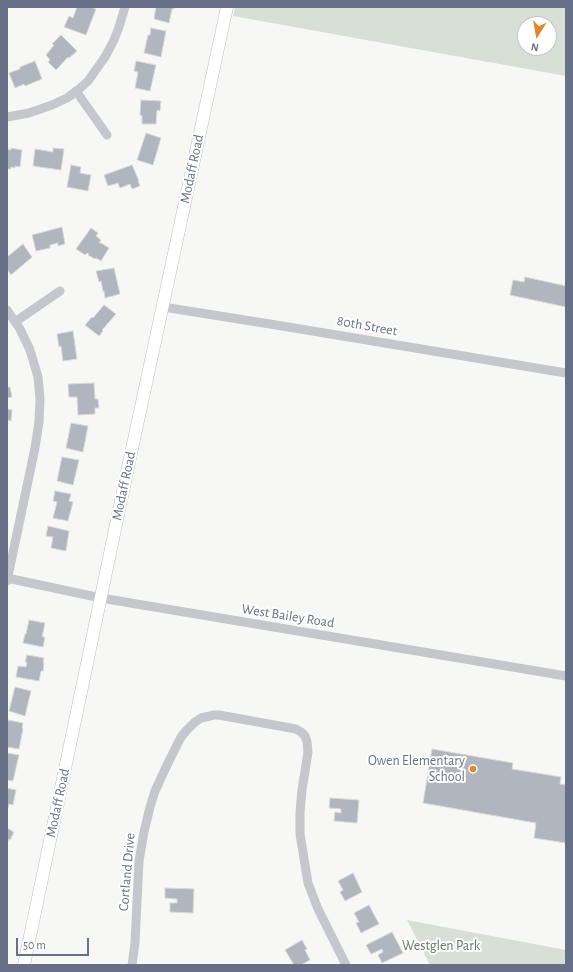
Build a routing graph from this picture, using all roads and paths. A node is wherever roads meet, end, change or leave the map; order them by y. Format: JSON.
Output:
{"nodes":[{"id":1,"x":125,"y":7,"type":"edge"},
{"id":2,"x":227,"y":7,"type":"edge"},
{"id":3,"x":76,"y":91,"type":"junction"},
{"id":4,"x":7,"y":117,"type":"edge"},
{"id":5,"x":107,"y":135,"type":"dead end"},
{"id":6,"x":60,"y":291,"type":"dead end"},
{"id":7,"x":163,"y":307,"type":"junction"},
{"id":8,"x":7,"y":310,"type":"edge"},
{"id":9,"x":15,"y":322,"type":"junction"},
{"id":10,"x":566,"y":373,"type":"edge"},
{"id":11,"x":7,"y":579,"type":"edge"},
{"id":12,"x":101,"y":598,"type":"junction"},
{"id":13,"x":566,"y":676,"type":"edge"},
{"id":14,"x":24,"y":965,"type":"edge"},
{"id":15,"x":132,"y":965,"type":"edge"},
{"id":16,"x":346,"y":965,"type":"edge"}],
"edges":[{"from":1,"to":3,"type":"street"},
{"from":2,"to":7,"type":"street","name":"Modaff Road"},
{"from":3,"to":4,"type":"street"},
{"from":3,"to":5,"type":"street"},
{"from":6,"to":9,"type":"street"},
{"from":7,"to":10,"type":"street","name":"80th Street"},
{"from":7,"to":12,"type":"street","name":"Modaff Road"},
{"from":8,"to":9,"type":"street"},
{"from":9,"to":11,"type":"street"},
{"from":11,"to":12,"type":"street","name":"West Bailey Road"},
{"from":12,"to":13,"type":"street","name":"West Bailey Road"},
{"from":12,"to":14,"type":"street","name":"Modaff Road"},
{"from":15,"to":16,"type":"street","name":"Cortland Drive"}]}
